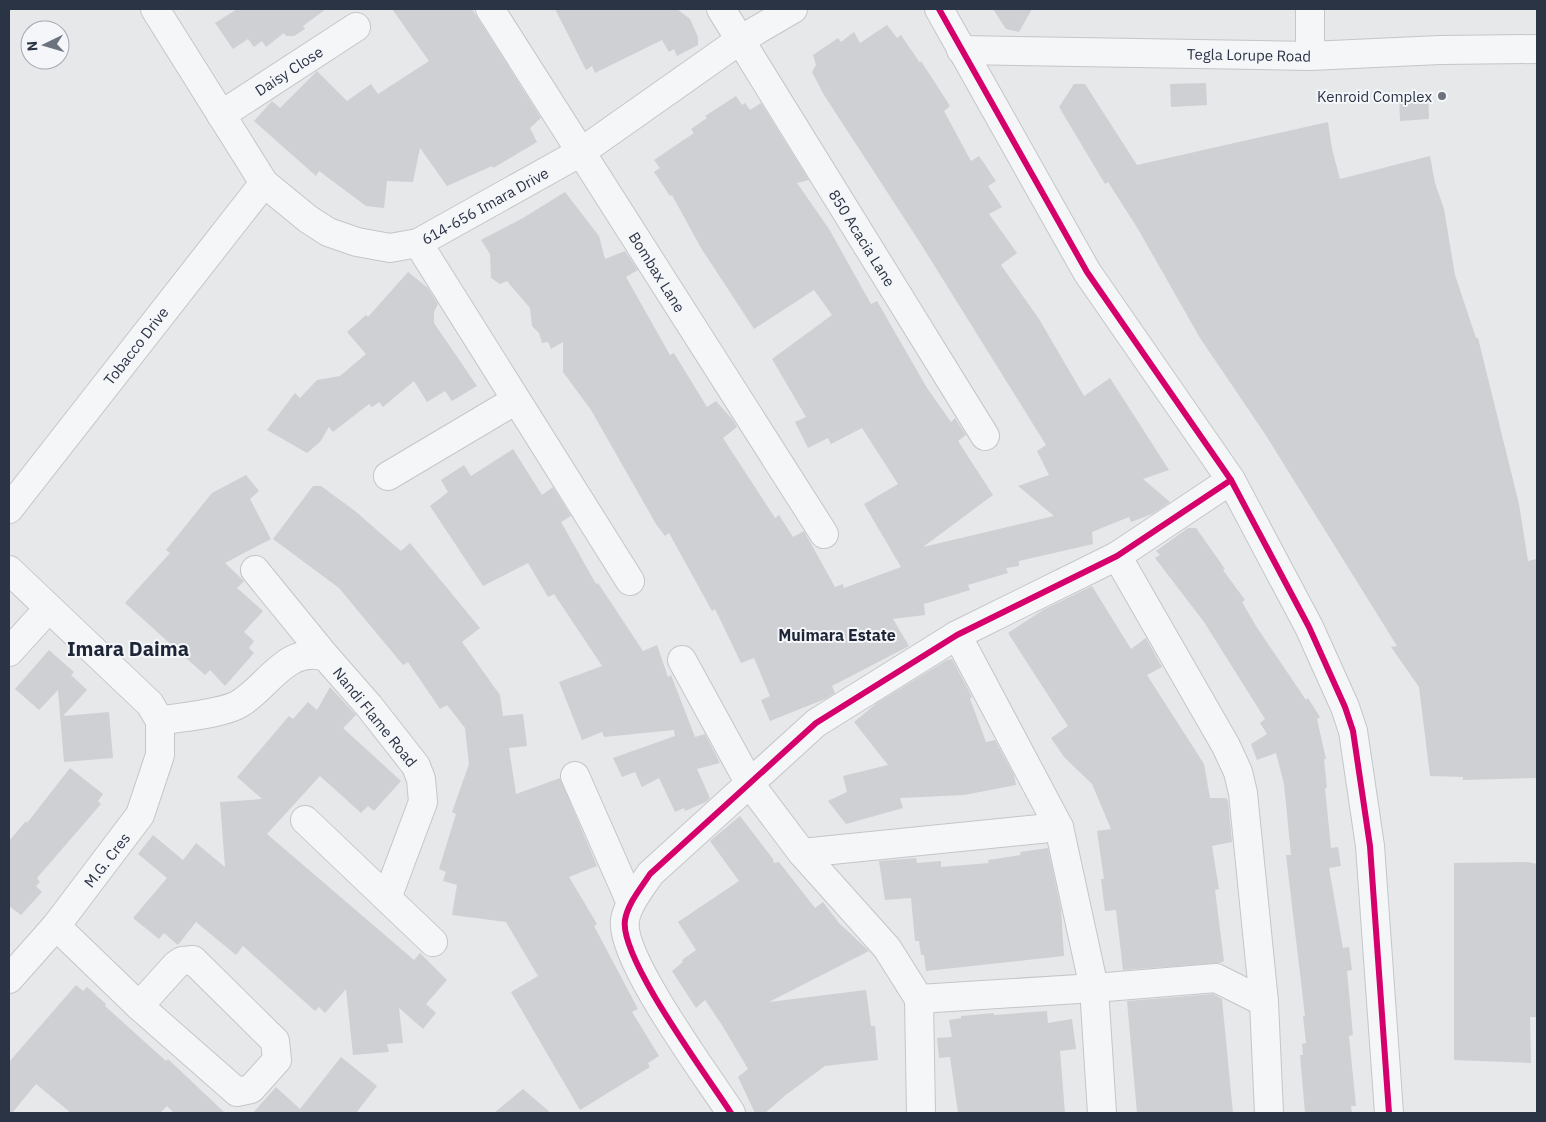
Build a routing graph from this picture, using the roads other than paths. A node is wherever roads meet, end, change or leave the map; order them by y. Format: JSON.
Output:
{"nodes":[{"id":1,"x":155,"y":9,"type":"edge"},
{"id":2,"x":490,"y":9,"type":"edge"},
{"id":3,"x":721,"y":9,"type":"edge"},
{"id":4,"x":793,"y":9,"type":"edge"},
{"id":5,"x":939,"y":9,"type":"edge"},
{"id":6,"x":1310,"y":9,"type":"edge"},
{"id":7,"x":356,"y":27,"type":"dead end"},
{"id":8,"x":740,"y":40,"type":"junction"},
{"id":9,"x":1537,"y":49,"type":"edge"},
{"id":10,"x":961,"y":50,"type":"junction"},
{"id":11,"x":1310,"y":56,"type":"junction"},
{"id":12,"x":221,"y":115,"type":"junction"},
{"id":13,"x":581,"y":152,"type":"junction"},
{"id":14,"x":264,"y":183,"type":"junction"},
{"id":15,"x":418,"y":243,"type":"junction"},
{"id":16,"x":516,"y":400,"type":"junction"},
{"id":17,"x":985,"y":436,"type":"dead end"},
{"id":18,"x":388,"y":476,"type":"dead end"},
{"id":19,"x":1231,"y":480,"type":"junction"},
{"id":20,"x":9,"y":509,"type":"edge"},
{"id":21,"x":824,"y":534,"type":"dead end"},
{"id":22,"x":1117,"y":556,"type":"junction"},
{"id":23,"x":9,"y":570,"type":"edge"},
{"id":24,"x":255,"y":570,"type":"dead end"},
{"id":25,"x":630,"y":581,"type":"dead end"},
{"id":26,"x":48,"y":609,"type":"junction"},
{"id":27,"x":957,"y":635,"type":"junction"},
{"id":28,"x":9,"y":652,"type":"edge"},
{"id":29,"x":326,"y":657,"type":"junction"},
{"id":30,"x":682,"y":660,"type":"dead end"},
{"id":31,"x":160,"y":721,"type":"junction"},
{"id":32,"x":575,"y":776,"type":"dead end"},
{"id":33,"x":750,"y":784,"type":"junction"},
{"id":34,"x":305,"y":820,"type":"dead end"},
{"id":35,"x":1059,"y":827,"type":"junction"},
{"id":36,"x":802,"y":853,"type":"junction"},
{"id":37,"x":387,"y":898,"type":"junction"},
{"id":38,"x":631,"y":903,"type":"junction"},
{"id":39,"x":56,"y":926,"type":"junction"},
{"id":40,"x":433,"y":942,"type":"dead end"},
{"id":41,"x":9,"y":978,"type":"edge"},
{"id":42,"x":1094,"y":988,"type":"junction"},
{"id":43,"x":919,"y":999,"type":"junction"},
{"id":44,"x":1264,"y":1002,"type":"junction"},
{"id":45,"x":138,"y":1006,"type":"junction"},
{"id":46,"x":730,"y":1113,"type":"edge"},
{"id":47,"x":920,"y":1113,"type":"edge"},
{"id":48,"x":1102,"y":1113,"type":"edge"},
{"id":49,"x":1269,"y":1113,"type":"edge"},
{"id":50,"x":1389,"y":1113,"type":"edge"}],
"edges":[{"from":1,"to":12,"type":"street","name":"614-656 Imara Drive"},
{"from":2,"to":13,"type":"street","name":"Bombax Lane"},
{"from":3,"to":8,"type":"street","name":"850 Acacia Lane"},
{"from":4,"to":8,"type":"street","name":"614-656 Imara Drive"},
{"from":5,"to":10,"type":"street"},
{"from":6,"to":11,"type":"street"},
{"from":7,"to":12,"type":"street","name":"Daisy Close"},
{"from":8,"to":13,"type":"street","name":"614-656 Imara Drive"},
{"from":8,"to":17,"type":"street","name":"850 Acacia Lane"},
{"from":9,"to":11,"type":"street","name":"Tegla Lorupe Road"},
{"from":10,"to":11,"type":"street","name":"Tegla Lorupe Road"},
{"from":10,"to":19,"type":"street"},
{"from":12,"to":14,"type":"street","name":"614-656 Imara Drive"},
{"from":13,"to":15,"type":"street","name":"614-656 Imara Drive"},
{"from":13,"to":21,"type":"street","name":"Bombax Lane"},
{"from":14,"to":15,"type":"street","name":"614-656 Imara Drive"},
{"from":14,"to":20,"type":"street","name":"Tobacco Drive"},
{"from":15,"to":16,"type":"street"},
{"from":16,"to":18,"type":"street"},
{"from":16,"to":25,"type":"street"},
{"from":19,"to":22,"type":"street"},
{"from":19,"to":50,"type":"street"},
{"from":22,"to":27,"type":"street"},
{"from":22,"to":44,"type":"street"},
{"from":23,"to":26,"type":"street"},
{"from":24,"to":29,"type":"street"},
{"from":26,"to":28,"type":"street"},
{"from":26,"to":31,"type":"street"},
{"from":27,"to":33,"type":"street"},
{"from":27,"to":35,"type":"street"},
{"from":29,"to":31,"type":"street","name":"Nandi Flame Road"},
{"from":29,"to":37,"type":"street","name":"Nandi Flame Road"},
{"from":30,"to":33,"type":"street"},
{"from":31,"to":39,"type":"street","name":"M.G. Cres"},
{"from":32,"to":38,"type":"street"},
{"from":33,"to":36,"type":"street"},
{"from":33,"to":38,"type":"street"},
{"from":34,"to":37,"type":"street"},
{"from":35,"to":36,"type":"street"},
{"from":35,"to":42,"type":"street"},
{"from":36,"to":43,"type":"street"},
{"from":37,"to":40,"type":"street"},
{"from":38,"to":46,"type":"street"},
{"from":39,"to":41,"type":"street","name":"M.G. Cres"},
{"from":39,"to":45,"type":"street"},
{"from":42,"to":43,"type":"street"},
{"from":42,"to":44,"type":"street"},
{"from":42,"to":48,"type":"street"},
{"from":43,"to":47,"type":"street"},
{"from":44,"to":49,"type":"street"},
{"from":45,"to":45,"type":"street"}]}
